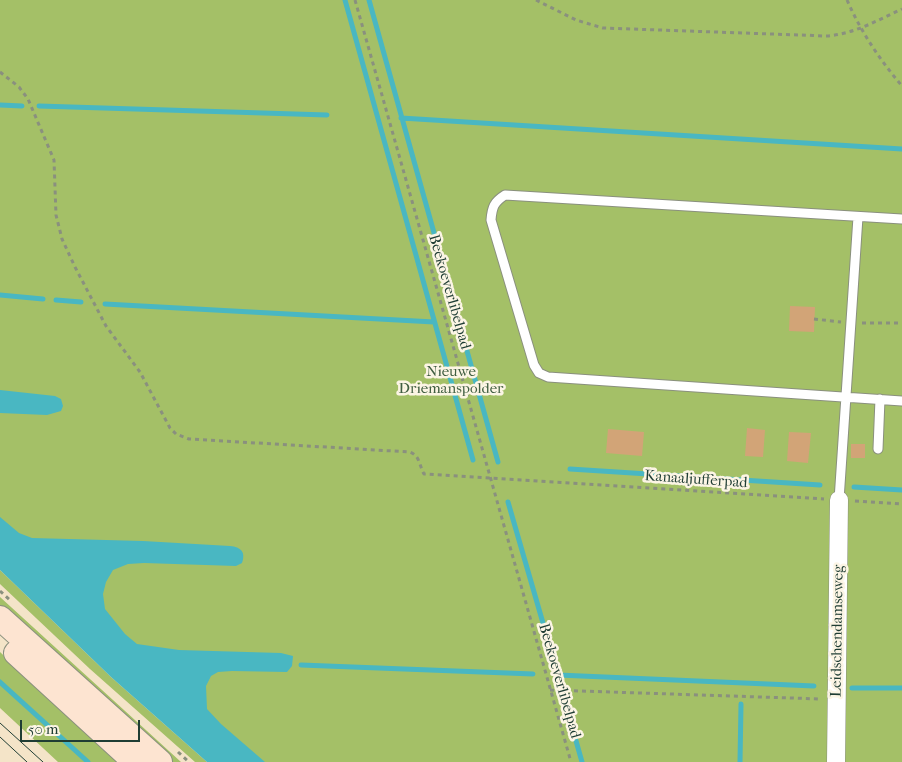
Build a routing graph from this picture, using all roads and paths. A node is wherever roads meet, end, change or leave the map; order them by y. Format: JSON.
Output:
{"nodes":[{"id":1,"x":355,"y":0,"type":"edge"},
{"id":2,"x":536,"y":0,"type":"edge"},
{"id":3,"x":847,"y":0,"type":"edge"},
{"id":4,"x":902,"y":9,"type":"edge"},
{"id":5,"x":861,"y":28,"type":"junction"},
{"id":6,"x":0,"y":72,"type":"edge"},
{"id":7,"x":902,"y":86,"type":"edge"},
{"id":8,"x":858,"y":216,"type":"junction"},
{"id":9,"x":902,"y":219,"type":"edge"},
{"id":10,"x":814,"y":319,"type":"dead end"},
{"id":11,"x":851,"y":322,"type":"junction"},
{"id":12,"x":902,"y":323,"type":"edge"},
{"id":13,"x":846,"y":397,"type":"junction"},
{"id":14,"x":880,"y":399,"type":"junction"},
{"id":15,"x":902,"y":401,"type":"edge"},
{"id":16,"x":878,"y":450,"type":"dead end"},
{"id":17,"x":489,"y":478,"type":"junction"},
{"id":18,"x":839,"y":500,"type":"junction"},
{"id":19,"x":902,"y":504,"type":"edge"},
{"id":20,"x":0,"y":618,"type":"edge"},
{"id":21,"x":0,"y":638,"type":"edge"},
{"id":22,"x":550,"y":690,"type":"junction"},
{"id":23,"x":837,"y":699,"type":"junction"},
{"id":24,"x":135,"y":762,"type":"edge"},
{"id":25,"x":160,"y":762,"type":"edge"},
{"id":26,"x":571,"y":762,"type":"edge"},
{"id":27,"x":836,"y":762,"type":"edge"}],
"edges":[{"from":1,"to":17,"type":"path","name":"Beekoeverlibelpad"},
{"from":2,"to":5,"type":"path"},
{"from":3,"to":5,"type":"path"},
{"from":4,"to":5,"type":"path"},
{"from":5,"to":7,"type":"path"},
{"from":6,"to":17,"type":"path","name":"Kanaaljufferpad"},
{"from":8,"to":9,"type":"lane"},
{"from":8,"to":11,"type":"lane"},
{"from":8,"to":13,"type":"lane"},
{"from":10,"to":11,"type":"path"},
{"from":11,"to":12,"type":"path"},
{"from":11,"to":13,"type":"lane"},
{"from":13,"to":14,"type":"lane"},
{"from":13,"to":18,"type":"lane"},
{"from":14,"to":15,"type":"lane"},
{"from":14,"to":16,"type":"lane"},
{"from":17,"to":18,"type":"path","name":"Kanaaljufferpad"},
{"from":17,"to":22,"type":"path","name":"Beekoeverlibelpad"},
{"from":18,"to":19,"type":"path","name":"Kanaaljufferpad"},
{"from":18,"to":23,"type":"street","name":"Leidschendamseweg"},
{"from":20,"to":25,"type":"main road"},
{"from":21,"to":24,"type":"main road"},
{"from":22,"to":23,"type":"path"},
{"from":22,"to":26,"type":"path","name":"Beekoeverlibelpad"},
{"from":23,"to":27,"type":"street","name":"Leidschendamseweg"}]}
